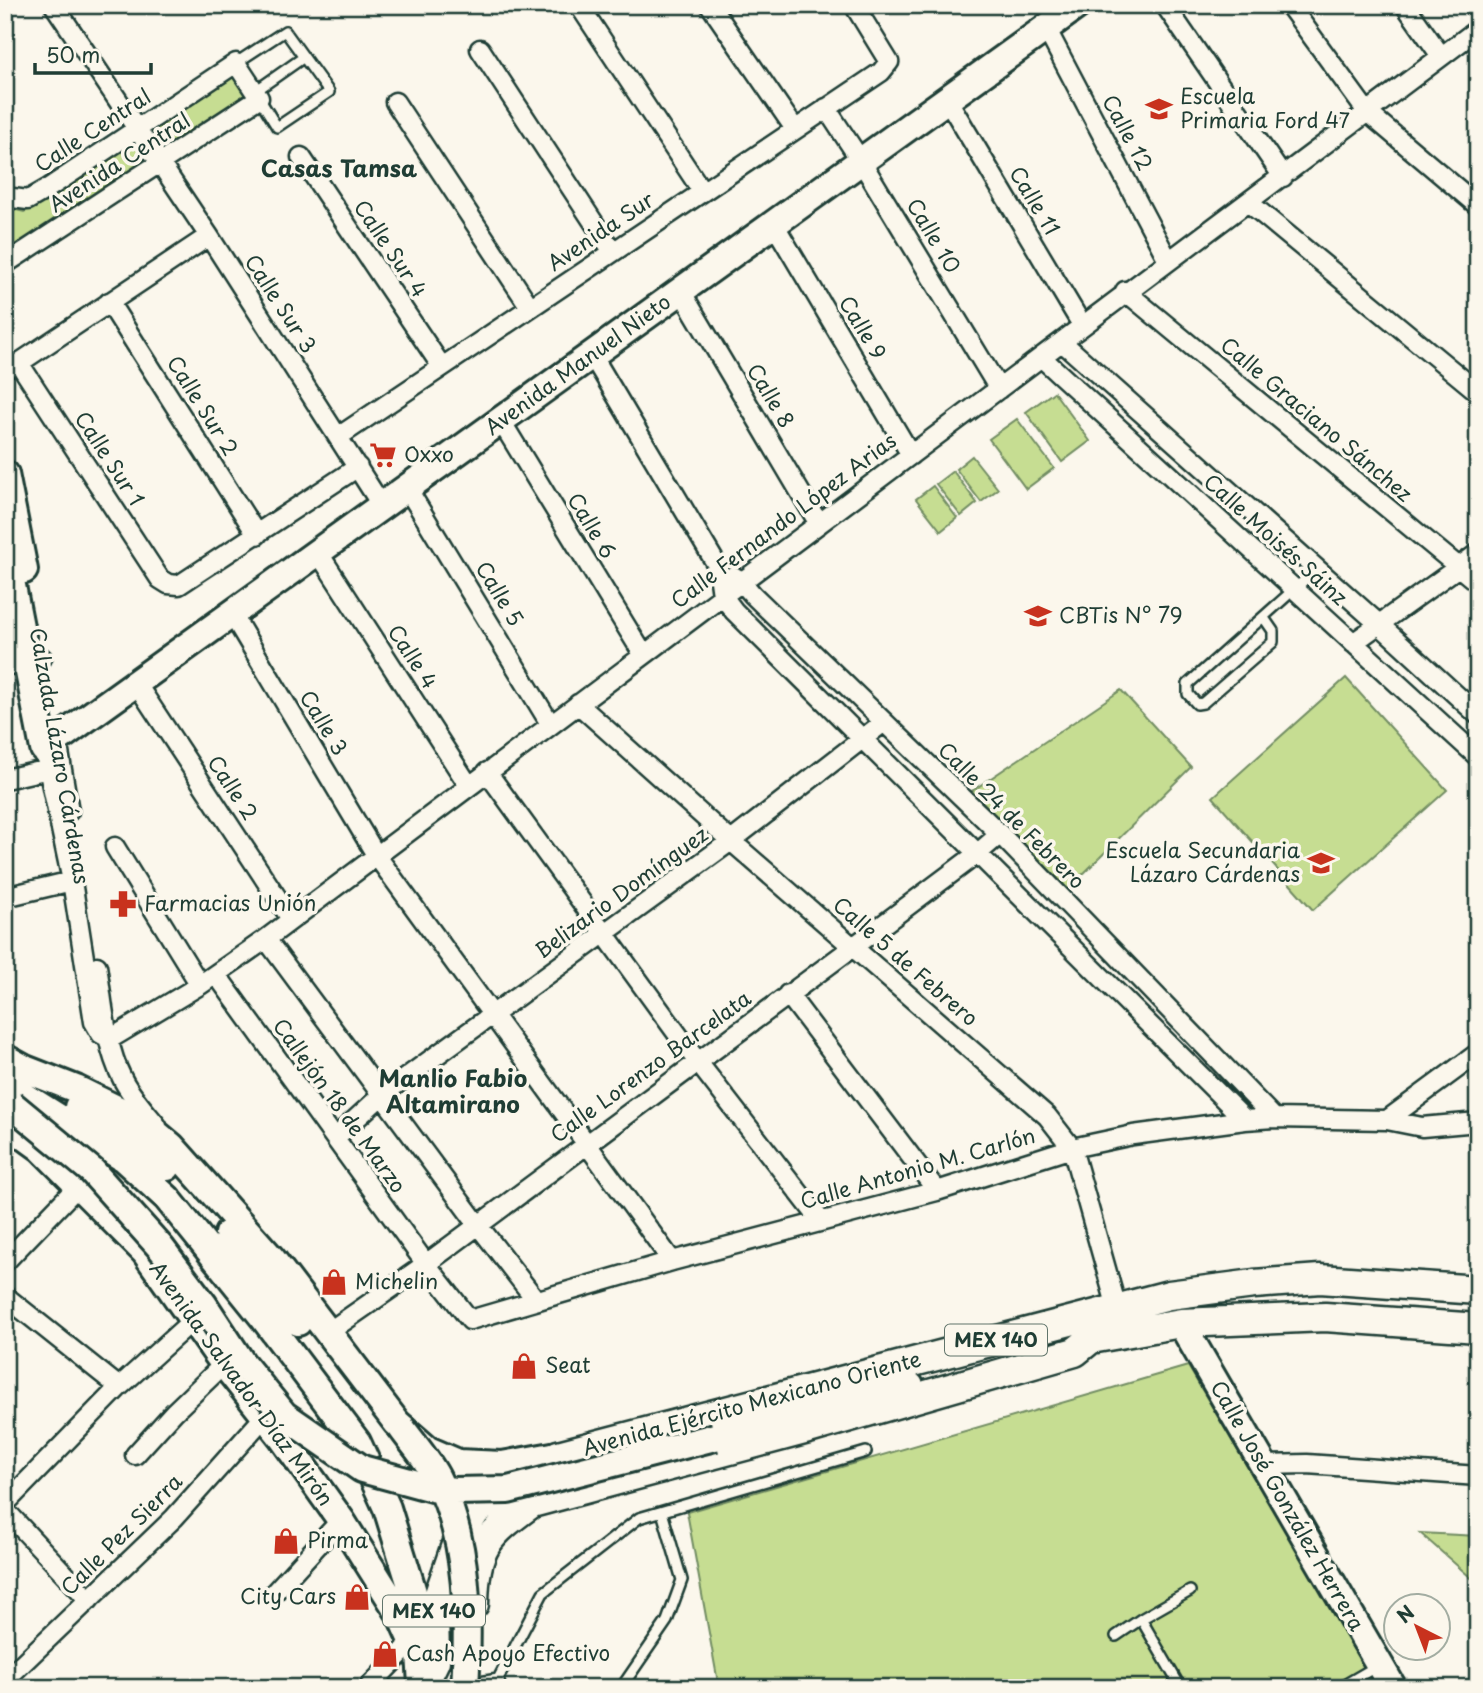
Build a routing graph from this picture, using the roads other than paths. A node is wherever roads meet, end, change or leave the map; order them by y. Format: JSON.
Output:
{"nodes":[{"id":1,"x":54,"y":5,"type":"edge"},
{"id":2,"x":579,"y":5,"type":"edge"},
{"id":3,"x":710,"y":5,"type":"edge"},
{"id":4,"x":854,"y":5,"type":"edge"},
{"id":5,"x":1078,"y":5,"type":"edge"},
{"id":6,"x":1165,"y":5,"type":"edge"},
{"id":7,"x":1289,"y":5,"type":"edge"},
{"id":8,"x":1405,"y":5,"type":"edge"},
{"id":9,"x":1046,"y":28,"type":"junction"},
{"id":10,"x":1478,"y":29,"type":"edge"},
{"id":11,"x":480,"y":49,"type":"dead end"},
{"id":12,"x":1441,"y":56,"type":"junction"},
{"id":13,"x":304,"y":58,"type":"junction"},
{"id":14,"x":236,"y":63,"type":"junction"},
{"id":15,"x":257,"y":95,"type":"junction"},
{"id":16,"x":947,"y":99,"type":"junction"},
{"id":17,"x":395,"y":102,"type":"dead end"},
{"id":18,"x":826,"y":108,"type":"junction"},
{"id":19,"x":1367,"y":112,"type":"junction"},
{"id":20,"x":137,"y":129,"type":"junction"},
{"id":21,"x":795,"y":129,"type":"junction"},
{"id":22,"x":300,"y":157,"type":"dead end"},
{"id":23,"x":861,"y":161,"type":"junction"},
{"id":24,"x":160,"y":164,"type":"junction"},
{"id":25,"x":1283,"y":177,"type":"junction"},
{"id":26,"x":702,"y":191,"type":"junction"},
{"id":27,"x":5,"y":197,"type":"edge"},
{"id":28,"x":1248,"y":202,"type":"junction"},
{"id":29,"x":1478,"y":206,"type":"edge"},
{"id":30,"x":774,"y":224,"type":"junction"},
{"id":31,"x":209,"y":236,"type":"junction"},
{"id":32,"x":613,"y":252,"type":"junction"},
{"id":33,"x":1168,"y":260,"type":"junction"},
{"id":34,"x":5,"y":264,"type":"edge"},
{"id":35,"x":681,"y":291,"type":"junction"},
{"id":36,"x":1125,"y":291,"type":"junction"},
{"id":37,"x":109,"y":302,"type":"junction"},
{"id":38,"x":530,"y":307,"type":"junction"},
{"id":39,"x":1082,"y":325,"type":"junction"},
{"id":40,"x":1062,"y":342,"type":"junction"},
{"id":41,"x":592,"y":355,"type":"junction"},
{"id":42,"x":1041,"y":357,"type":"junction"},
{"id":43,"x":12,"y":365,"type":"edge"},
{"id":44,"x":442,"y":367,"type":"junction"},
{"id":45,"x":999,"y":389,"type":"junction"},
{"id":46,"x":1478,"y":392,"type":"edge"},
{"id":47,"x":501,"y":421,"type":"junction"},
{"id":48,"x":338,"y":437,"type":"junction"},
{"id":49,"x":911,"y":455,"type":"junction"},
{"id":50,"x":358,"y":467,"type":"junction"},
{"id":51,"x":5,"y":474,"type":"edge"},
{"id":52,"x":407,"y":488,"type":"junction"},
{"id":53,"x":382,"y":506,"type":"junction"},
{"id":54,"x":819,"y":524,"type":"junction"},
{"id":55,"x":257,"y":535,"type":"junction"},
{"id":56,"x":5,"y":550,"type":"edge"},
{"id":57,"x":318,"y":552,"type":"junction"},
{"id":58,"x":1478,"y":553,"type":"edge"},
{"id":59,"x":718,"y":567,"type":"junction"},
{"id":60,"x":1459,"y":567,"type":"junction"},
{"id":61,"x":1317,"y":569,"type":"junction"},
{"id":62,"x":741,"y":581,"type":"junction"},
{"id":63,"x":1478,"y":583,"type":"edge"},
{"id":64,"x":1295,"y":590,"type":"junction"},
{"id":65,"x":722,"y":595,"type":"junction"},
{"id":66,"x":232,"y":614,"type":"junction"},
{"id":67,"x":1264,"y":618,"type":"junction"},
{"id":68,"x":1380,"y":625,"type":"junction"},
{"id":69,"x":1353,"y":643,"type":"junction"},
{"id":70,"x":642,"y":654,"type":"junction"},
{"id":71,"x":25,"y":662,"type":"edge"},
{"id":72,"x":136,"y":683,"type":"junction"},
{"id":73,"x":578,"y":705,"type":"junction"},
{"id":74,"x":1478,"y":715,"type":"edge"},
{"id":75,"x":884,"y":722,"type":"junction"},
{"id":76,"x":551,"y":725,"type":"junction"},
{"id":77,"x":863,"y":740,"type":"junction"},
{"id":78,"x":53,"y":756,"type":"junction"},
{"id":79,"x":1478,"y":757,"type":"edge"},
{"id":80,"x":487,"y":772,"type":"junction"},
{"id":81,"x":5,"y":779,"type":"edge"},
{"id":82,"x":469,"y":786,"type":"junction"},
{"id":83,"x":1000,"y":834,"type":"junction"},
{"id":84,"x":731,"y":841,"type":"junction"},
{"id":85,"x":115,"y":847,"type":"dead end"},
{"id":86,"x":977,"y":854,"type":"junction"},
{"id":87,"x":376,"y":855,"type":"junction"},
{"id":88,"x":72,"y":881,"type":"junction"},
{"id":89,"x":5,"y":897,"type":"edge"},
{"id":90,"x":291,"y":919,"type":"junction"},
{"id":91,"x":603,"y":934,"type":"junction"},
{"id":92,"x":266,"y":939,"type":"junction"},
{"id":93,"x":853,"y":947,"type":"junction"},
{"id":94,"x":216,"y":974,"type":"junction"},
{"id":95,"x":200,"y":985,"type":"junction"},
{"id":96,"x":788,"y":994,"type":"junction"},
{"id":97,"x":492,"y":1017,"type":"junction"},
{"id":98,"x":110,"y":1039,"type":"junction"},
{"id":99,"x":1478,"y":1053,"type":"edge"},
{"id":100,"x":697,"y":1061,"type":"junction"},
{"id":101,"x":10,"y":1090,"type":"edge"},
{"id":102,"x":382,"y":1095,"type":"junction"},
{"id":103,"x":1274,"y":1118,"type":"junction"},
{"id":104,"x":1245,"y":1120,"type":"junction"},
{"id":105,"x":1387,"y":1120,"type":"junction"},
{"id":106,"x":1478,"y":1122,"type":"edge"},
{"id":107,"x":335,"y":1138,"type":"junction"},
{"id":108,"x":586,"y":1143,"type":"junction"},
{"id":109,"x":171,"y":1146,"type":"junction"},
{"id":110,"x":1072,"y":1148,"type":"junction"},
{"id":111,"x":78,"y":1186,"type":"junction"},
{"id":112,"x":937,"y":1191,"type":"junction"},
{"id":113,"x":821,"y":1221,"type":"junction"},
{"id":114,"x":478,"y":1225,"type":"junction"},
{"id":115,"x":672,"y":1261,"type":"junction"},
{"id":116,"x":5,"y":1262,"type":"edge"},
{"id":117,"x":426,"y":1264,"type":"junction"},
{"id":118,"x":1478,"y":1290,"type":"edge"},
{"id":119,"x":5,"y":1296,"type":"edge"},
{"id":120,"x":536,"y":1300,"type":"junction"},
{"id":121,"x":1117,"y":1308,"type":"junction"},
{"id":122,"x":193,"y":1320,"type":"junction"},
{"id":123,"x":470,"y":1320,"type":"joint"},
{"id":124,"x":1181,"y":1323,"type":"junction"},
{"id":125,"x":1478,"y":1328,"type":"edge"},
{"id":126,"x":327,"y":1332,"type":"junction"},
{"id":127,"x":1091,"y":1339,"type":"junction"},
{"id":128,"x":224,"y":1364,"type":"junction"},
{"id":129,"x":119,"y":1387,"type":"junction"},
{"id":130,"x":327,"y":1401,"type":"junction"},
{"id":131,"x":273,"y":1426,"type":"junction"},
{"id":132,"x":401,"y":1427,"type":"junction"},
{"id":133,"x":715,"y":1437,"type":"joint"},
{"id":134,"x":866,"y":1452,"type":"dead end"},
{"id":135,"x":135,"y":1455,"type":"dead end"},
{"id":136,"x":558,"y":1455,"type":"junction"},
{"id":137,"x":1263,"y":1465,"type":"junction"},
{"id":138,"x":1478,"y":1476,"type":"edge"},
{"id":139,"x":5,"y":1504,"type":"edge"},
{"id":140,"x":5,"y":1510,"type":"edge"},
{"id":141,"x":662,"y":1512,"type":"junction"},
{"id":142,"x":341,"y":1520,"type":"junction"},
{"id":143,"x":1190,"y":1591,"type":"dead end"},
{"id":144,"x":272,"y":1595,"type":"dead end"},
{"id":145,"x":89,"y":1600,"type":"junction"},
{"id":146,"x":1141,"y":1619,"type":"junction"},
{"id":147,"x":1116,"y":1636,"type":"dead end"},
{"id":148,"x":413,"y":1641,"type":"junction"},
{"id":149,"x":1379,"y":1665,"type":"junction"},
{"id":150,"x":5,"y":1680,"type":"edge"},
{"id":151,"x":482,"y":1685,"type":"edge"},
{"id":152,"x":427,"y":1687,"type":"edge"},
{"id":153,"x":368,"y":1688,"type":"edge"},
{"id":154,"x":621,"y":1688,"type":"edge"},
{"id":155,"x":1181,"y":1688,"type":"edge"},
{"id":156,"x":1339,"y":1688,"type":"edge"},
{"id":157,"x":1393,"y":1688,"type":"edge"}],
"edges":[{"from":1,"to":20,"type":"street","name":"Calle Sur 3"},
{"from":2,"to":26,"type":"street"},
{"from":3,"to":21,"type":"street"},
{"from":4,"to":18,"type":"street","name":"Avenida Sur"},
{"from":5,"to":9,"type":"main road","name":"Avenida Manuel Nieto"},
{"from":6,"to":25,"type":"street"},
{"from":7,"to":19,"type":"street"},
{"from":8,"to":12,"type":"street"},
{"from":9,"to":16,"type":"main road","name":"Avenida Manuel Nieto"},
{"from":9,"to":33,"type":"street","name":"Calle 12"},
{"from":10,"to":12,"type":"street","name":"Calle Fernando López Arias"},
{"from":11,"to":32,"type":"street"},
{"from":12,"to":19,"type":"street","name":"Calle Fernando López Arias"},
{"from":13,"to":14,"type":"lane"},
{"from":13,"to":15,"type":"lane"},
{"from":13,"to":15,"type":"lane"},
{"from":14,"to":15,"type":"street"},
{"from":14,"to":20,"type":"street","name":"Calle Central"},
{"from":15,"to":24,"type":"street","name":"Avenida Central"},
{"from":16,"to":23,"type":"main road","name":"Avenida Manuel Nieto"},
{"from":16,"to":39,"type":"street","name":"Calle 11"},
{"from":17,"to":38,"type":"street"},
{"from":18,"to":21,"type":"street","name":"Avenida Sur"},
{"from":18,"to":23,"type":"street","name":"Calle 10"},
{"from":19,"to":25,"type":"street","name":"Calle Fernando López Arias"},
{"from":19,"to":29,"type":"street"},
{"from":20,"to":24,"type":"street","name":"Calle Sur 3"},
{"from":20,"to":27,"type":"street","name":"Calle Central"},
{"from":21,"to":26,"type":"street","name":"Avenida Sur"},
{"from":22,"to":44,"type":"street","name":"Calle Sur 4"},
{"from":23,"to":30,"type":"main road","name":"Avenida Manuel Nieto"},
{"from":23,"to":45,"type":"street","name":"Calle 10"},
{"from":24,"to":31,"type":"street","name":"Calle Sur 3"},
{"from":24,"to":34,"type":"street","name":"Avenida Central"},
{"from":25,"to":28,"type":"street","name":"Calle Fernando López Arias"},
{"from":26,"to":32,"type":"street","name":"Avenida Sur"},
{"from":28,"to":33,"type":"street","name":"Calle Fernando López Arias"},
{"from":28,"to":46,"type":"street"},
{"from":30,"to":35,"type":"main road","name":"Avenida Manuel Nieto"},
{"from":30,"to":49,"type":"street","name":"Calle 9"},
{"from":31,"to":37,"type":"street"},
{"from":31,"to":48,"type":"street","name":"Calle Sur 3"},
{"from":32,"to":38,"type":"street","name":"Avenida Sur"},
{"from":33,"to":36,"type":"street","name":"Calle Fernando López Arias"},
{"from":35,"to":41,"type":"main road","name":"Avenida Manuel Nieto"},
{"from":35,"to":54,"type":"street","name":"Calle 8"},
{"from":36,"to":39,"type":"street","name":"Calle Fernando López Arias"},
{"from":36,"to":60,"type":"street","name":"Calle Graciano Sánchez"},
{"from":37,"to":43,"type":"street"},
{"from":37,"to":55,"type":"street","name":"Calle Sur 2"},
{"from":38,"to":44,"type":"street","name":"Avenida Sur"},
{"from":39,"to":40,"type":"street","name":"Calle Fernando López Arias"},
{"from":40,"to":42,"type":"street","name":"Calle Fernando López Arias"},
{"from":40,"to":61,"type":"street","name":"Calle Moisés Sáinz"},
{"from":41,"to":47,"type":"main road","name":"Avenida Manuel Nieto"},
{"from":41,"to":59,"type":"street"},
{"from":42,"to":45,"type":"street","name":"Calle Fernando López Arias"},
{"from":42,"to":64,"type":"street","name":"Calle Moisés Sáinz"},
{"from":43,"to":55,"type":"street","name":"Calle Sur 1"},
{"from":44,"to":48,"type":"street","name":"Avenida Sur"},
{"from":45,"to":49,"type":"street","name":"Calle Fernando López Arias"},
{"from":47,"to":52,"type":"main road","name":"Avenida Manuel Nieto"},
{"from":47,"to":70,"type":"street","name":"Calle 6"},
{"from":48,"to":50,"type":"street","name":"Calle Sur 3"},
{"from":49,"to":54,"type":"street","name":"Calle Fernando López Arias"},
{"from":50,"to":53,"type":"street","name":"Calle Sur 3"},
{"from":50,"to":55,"type":"street"},
{"from":51,"to":71,"type":"main road","name":"Calzada Lázaro Cárdenas"},
{"from":52,"to":53,"type":"main road","name":"Avenida Manuel Nieto"},
{"from":52,"to":76,"type":"street","name":"Calle 5"},
{"from":53,"to":57,"type":"main road","name":"Avenida Manuel Nieto"},
{"from":54,"to":62,"type":"street","name":"Calle Fernando López Arias"},
{"from":56,"to":71,"type":"main road","name":"Calzada Lázaro Cárdenas"},
{"from":57,"to":66,"type":"main road","name":"Avenida Manuel Nieto"},
{"from":57,"to":82,"type":"street","name":"Calle 4"},
{"from":58,"to":60,"type":"street"},
{"from":59,"to":62,"type":"street","name":"Calle 24 de Febrero"},
{"from":59,"to":65,"type":"street"},
{"from":60,"to":63,"type":"street","name":"Calle Graciano Sánchez"},
{"from":60,"to":68,"type":"street"},
{"from":61,"to":64,"type":"lane"},
{"from":61,"to":68,"type":"street","name":"Calle Moisés Sáinz"},
{"from":62,"to":65,"type":"street","name":"Calle Fernando López Arias"},
{"from":62,"to":75,"type":"street","name":"Calle 24 de Febrero"},
{"from":64,"to":67,"type":"lane"},
{"from":64,"to":69,"type":"street","name":"Calle Moisés Sáinz"},
{"from":65,"to":70,"type":"street","name":"Calle Fernando López Arias"},
{"from":65,"to":77,"type":"street"},
{"from":66,"to":72,"type":"main road","name":"Avenida Manuel Nieto"},
{"from":66,"to":87,"type":"street","name":"Calle 3"},
{"from":67,"to":67,"type":"lane"},
{"from":68,"to":69,"type":"street"},
{"from":68,"to":74,"type":"street","name":"Calle Moisés Sáinz"},
{"from":69,"to":79,"type":"street","name":"Calle Moisés Sáinz"},
{"from":70,"to":73,"type":"street","name":"Calle Fernando López Arias"},
{"from":71,"to":78,"type":"main road","name":"Calzada Lázaro Cárdenas"},
{"from":72,"to":78,"type":"main road","name":"Avenida Manuel Nieto"},
{"from":72,"to":90,"type":"street","name":"Calle 2"},
{"from":73,"to":76,"type":"street","name":"Calle Fernando López Arias"},
{"from":73,"to":84,"type":"street","name":"Calle 5 de Febrero"},
{"from":75,"to":77,"type":"street","name":"Belizario Domínguez"},
{"from":75,"to":83,"type":"street","name":"Calle 24 de Febrero"},
{"from":76,"to":80,"type":"street","name":"Calle Fernando López Arias"},
{"from":77,"to":84,"type":"street","name":"Belizario Domínguez"},
{"from":77,"to":86,"type":"street"},
{"from":78,"to":81,"type":"street"},
{"from":78,"to":88,"type":"street","name":"Calzada Lázaro Cárdenas"},
{"from":78,"to":98,"type":"street","name":"Calzada Lázaro Cárdenas"},
{"from":80,"to":82,"type":"street","name":"Calle Fernando López Arias"},
{"from":80,"to":91,"type":"street"},
{"from":82,"to":87,"type":"street","name":"Calle Fernando López Arias"},
{"from":83,"to":86,"type":"street","name":"Calle Lorenzo Barcelata"},
{"from":83,"to":103,"type":"street","name":"Calle 24 de Febrero"},
{"from":84,"to":91,"type":"street","name":"Belizario Domínguez"},
{"from":84,"to":93,"type":"street","name":"Calle 5 de Febrero"},
{"from":85,"to":95,"type":"street"},
{"from":86,"to":93,"type":"street","name":"Calle Lorenzo Barcelata"},
{"from":86,"to":104,"type":"street"},
{"from":87,"to":90,"type":"street","name":"Calle Fernando López Arias"},
{"from":87,"to":97,"type":"street","name":"Calle 3"},
{"from":88,"to":89,"type":"street"},
{"from":88,"to":98,"type":"street","name":"Calzada Lázaro Cárdenas"},
{"from":90,"to":92,"type":"street","name":"Calle Fernando López Arias"},
{"from":91,"to":97,"type":"street","name":"Belizario Domínguez"},
{"from":91,"to":100,"type":"street"},
{"from":92,"to":94,"type":"street","name":"Calle Fernando López Arias"},
{"from":92,"to":102,"type":"street"},
{"from":93,"to":96,"type":"street","name":"Calle Lorenzo Barcelata"},
{"from":93,"to":110,"type":"street","name":"Calle 5 de Febrero"},
{"from":94,"to":95,"type":"street","name":"Calle Fernando López Arias"},
{"from":94,"to":107,"type":"street","name":"Callejón 18 de Marzo"},
{"from":95,"to":98,"type":"street","name":"Calle Fernando López Arias"},
{"from":96,"to":100,"type":"street","name":"Calle Lorenzo Barcelata"},
{"from":96,"to":112,"type":"street"},
{"from":97,"to":102,"type":"street","name":"Belizario Domínguez"},
{"from":97,"to":108,"type":"street","name":"Calle 3"},
{"from":98,"to":109,"type":"street","name":"Calzada Lázaro Cárdenas"},
{"from":99,"to":105,"type":"street"},
{"from":100,"to":108,"type":"street","name":"Calle Lorenzo Barcelata"},
{"from":100,"to":113,"type":"street"},
{"from":101,"to":109,"type":"main road"},
{"from":101,"to":111,"type":"main road","name":"Avenida Salvador Díaz Mirón"},
{"from":101,"to":130,"type":"main road"},
{"from":101,"to":132,"type":"main road"},
{"from":101,"to":133,"type":"main road","name":"Avenida Salvador Díaz Mirón","bridge":true},
{"from":102,"to":107,"type":"street","name":"Belizario Domínguez"},
{"from":102,"to":114,"type":"street"},
{"from":103,"to":104,"type":"street","name":"Calle Antonio M. Carlón"},
{"from":103,"to":105,"type":"street","name":"Calle Antonio M. Carlón"},
{"from":104,"to":110,"type":"street","name":"Calle Antonio M. Carlón"},
{"from":105,"to":106,"type":"street","name":"Calle Antonio M. Carlón"},
{"from":107,"to":117,"type":"street","name":"Callejón 18 de Marzo"},
{"from":108,"to":114,"type":"street","name":"Calle Lorenzo Barcelata"},
{"from":108,"to":115,"type":"street","name":"Calle 3"},
{"from":109,"to":126,"type":"main road"},
{"from":110,"to":112,"type":"street","name":"Calle Antonio M. Carlón"},
{"from":110,"to":121,"type":"street","name":"Calle 5 de Febrero"},
{"from":111,"to":116,"type":"street"},
{"from":111,"to":122,"type":"main road","name":"Avenida Salvador Díaz Mirón"},
{"from":112,"to":113,"type":"street","name":"Calle Antonio M. Carlón"},
{"from":113,"to":115,"type":"street","name":"Calle Antonio M. Carlón"},
{"from":114,"to":117,"type":"street","name":"Calle Lorenzo Barcelata"},
{"from":114,"to":120,"type":"street"},
{"from":115,"to":120,"type":"street","name":"Calle Antonio M. Carlón"},
{"from":117,"to":123,"type":"street","name":"Callejón 18 de Marzo"},
{"from":117,"to":126,"type":"street","name":"Calle Lorenzo Barcelata"},
{"from":118,"to":121,"type":"main road","name":"Avenida Ejército Mexicano Oriente","number":"MEX 140"},
{"from":119,"to":129,"type":"street"},
{"from":120,"to":123,"type":"street","name":"Calle Antonio M. Carlón"},
{"from":121,"to":136,"type":"main road","name":"Avenida Ejército Mexicano Oriente","number":"MEX 140"},
{"from":122,"to":128,"type":"main road","name":"Avenida Salvador Díaz Mirón"},
{"from":122,"to":129,"type":"street"},
{"from":124,"to":125,"type":"main road","name":"Avenida Ejército Mexicano Oriente","number":"MEX 140"},
{"from":124,"to":127,"type":"main road","name":"Avenida Ejército Mexicano Oriente","number":"MEX 140"},
{"from":124,"to":137,"type":"main road","name":"Calle José González Herrera"},
{"from":126,"to":132,"type":"main road"},
{"from":127,"to":133,"type":"main road","name":"Avenida Ejército Mexicano Oriente","number":"MEX 140"},
{"from":127,"to":151,"type":"main road","name":"Avenida Ejército Mexicano Oriente","number":"MEX 140"},
{"from":128,"to":131,"type":"main road","name":"Avenida Salvador Díaz Mirón"},
{"from":128,"to":135,"type":"street"},
{"from":129,"to":139,"type":"street"},
{"from":130,"to":131,"type":"main road"},
{"from":130,"to":152,"type":"main road"},
{"from":131,"to":142,"type":"main road","name":"Avenida Salvador Díaz Mirón"},
{"from":131,"to":145,"type":"street","name":"Calle Pez Sierra"},
{"from":132,"to":136,"type":"main road"},
{"from":132,"to":151,"type":"main road","bridge":true},
{"from":134,"to":141,"type":"lane"},
{"from":136,"to":152,"type":"main road","name":"Avenida Ejército Mexicano Oriente","number":"MEX 140"},
{"from":137,"to":138,"type":"street"},
{"from":137,"to":149,"type":"main road","name":"Calle José González Herrera"},
{"from":140,"to":145,"type":"street"},
{"from":141,"to":151,"type":"lane"},
{"from":141,"to":154,"type":"lane"},
{"from":142,"to":144,"type":"street"},
{"from":142,"to":148,"type":"main road","name":"Avenida Salvador Díaz Mirón"},
{"from":143,"to":146,"type":"lane"},
{"from":145,"to":150,"type":"street","name":"Calle Pez Sierra"},
{"from":146,"to":147,"type":"lane"},
{"from":146,"to":155,"type":"lane"},
{"from":148,"to":152,"type":"main road","name":"Avenida Salvador Díaz Mirón"},
{"from":148,"to":153,"type":"street"},
{"from":149,"to":156,"type":"lane"},
{"from":149,"to":157,"type":"main road","name":"Calle José González Herrera"},
{"from":151,"to":152,"type":"main road"}]}
